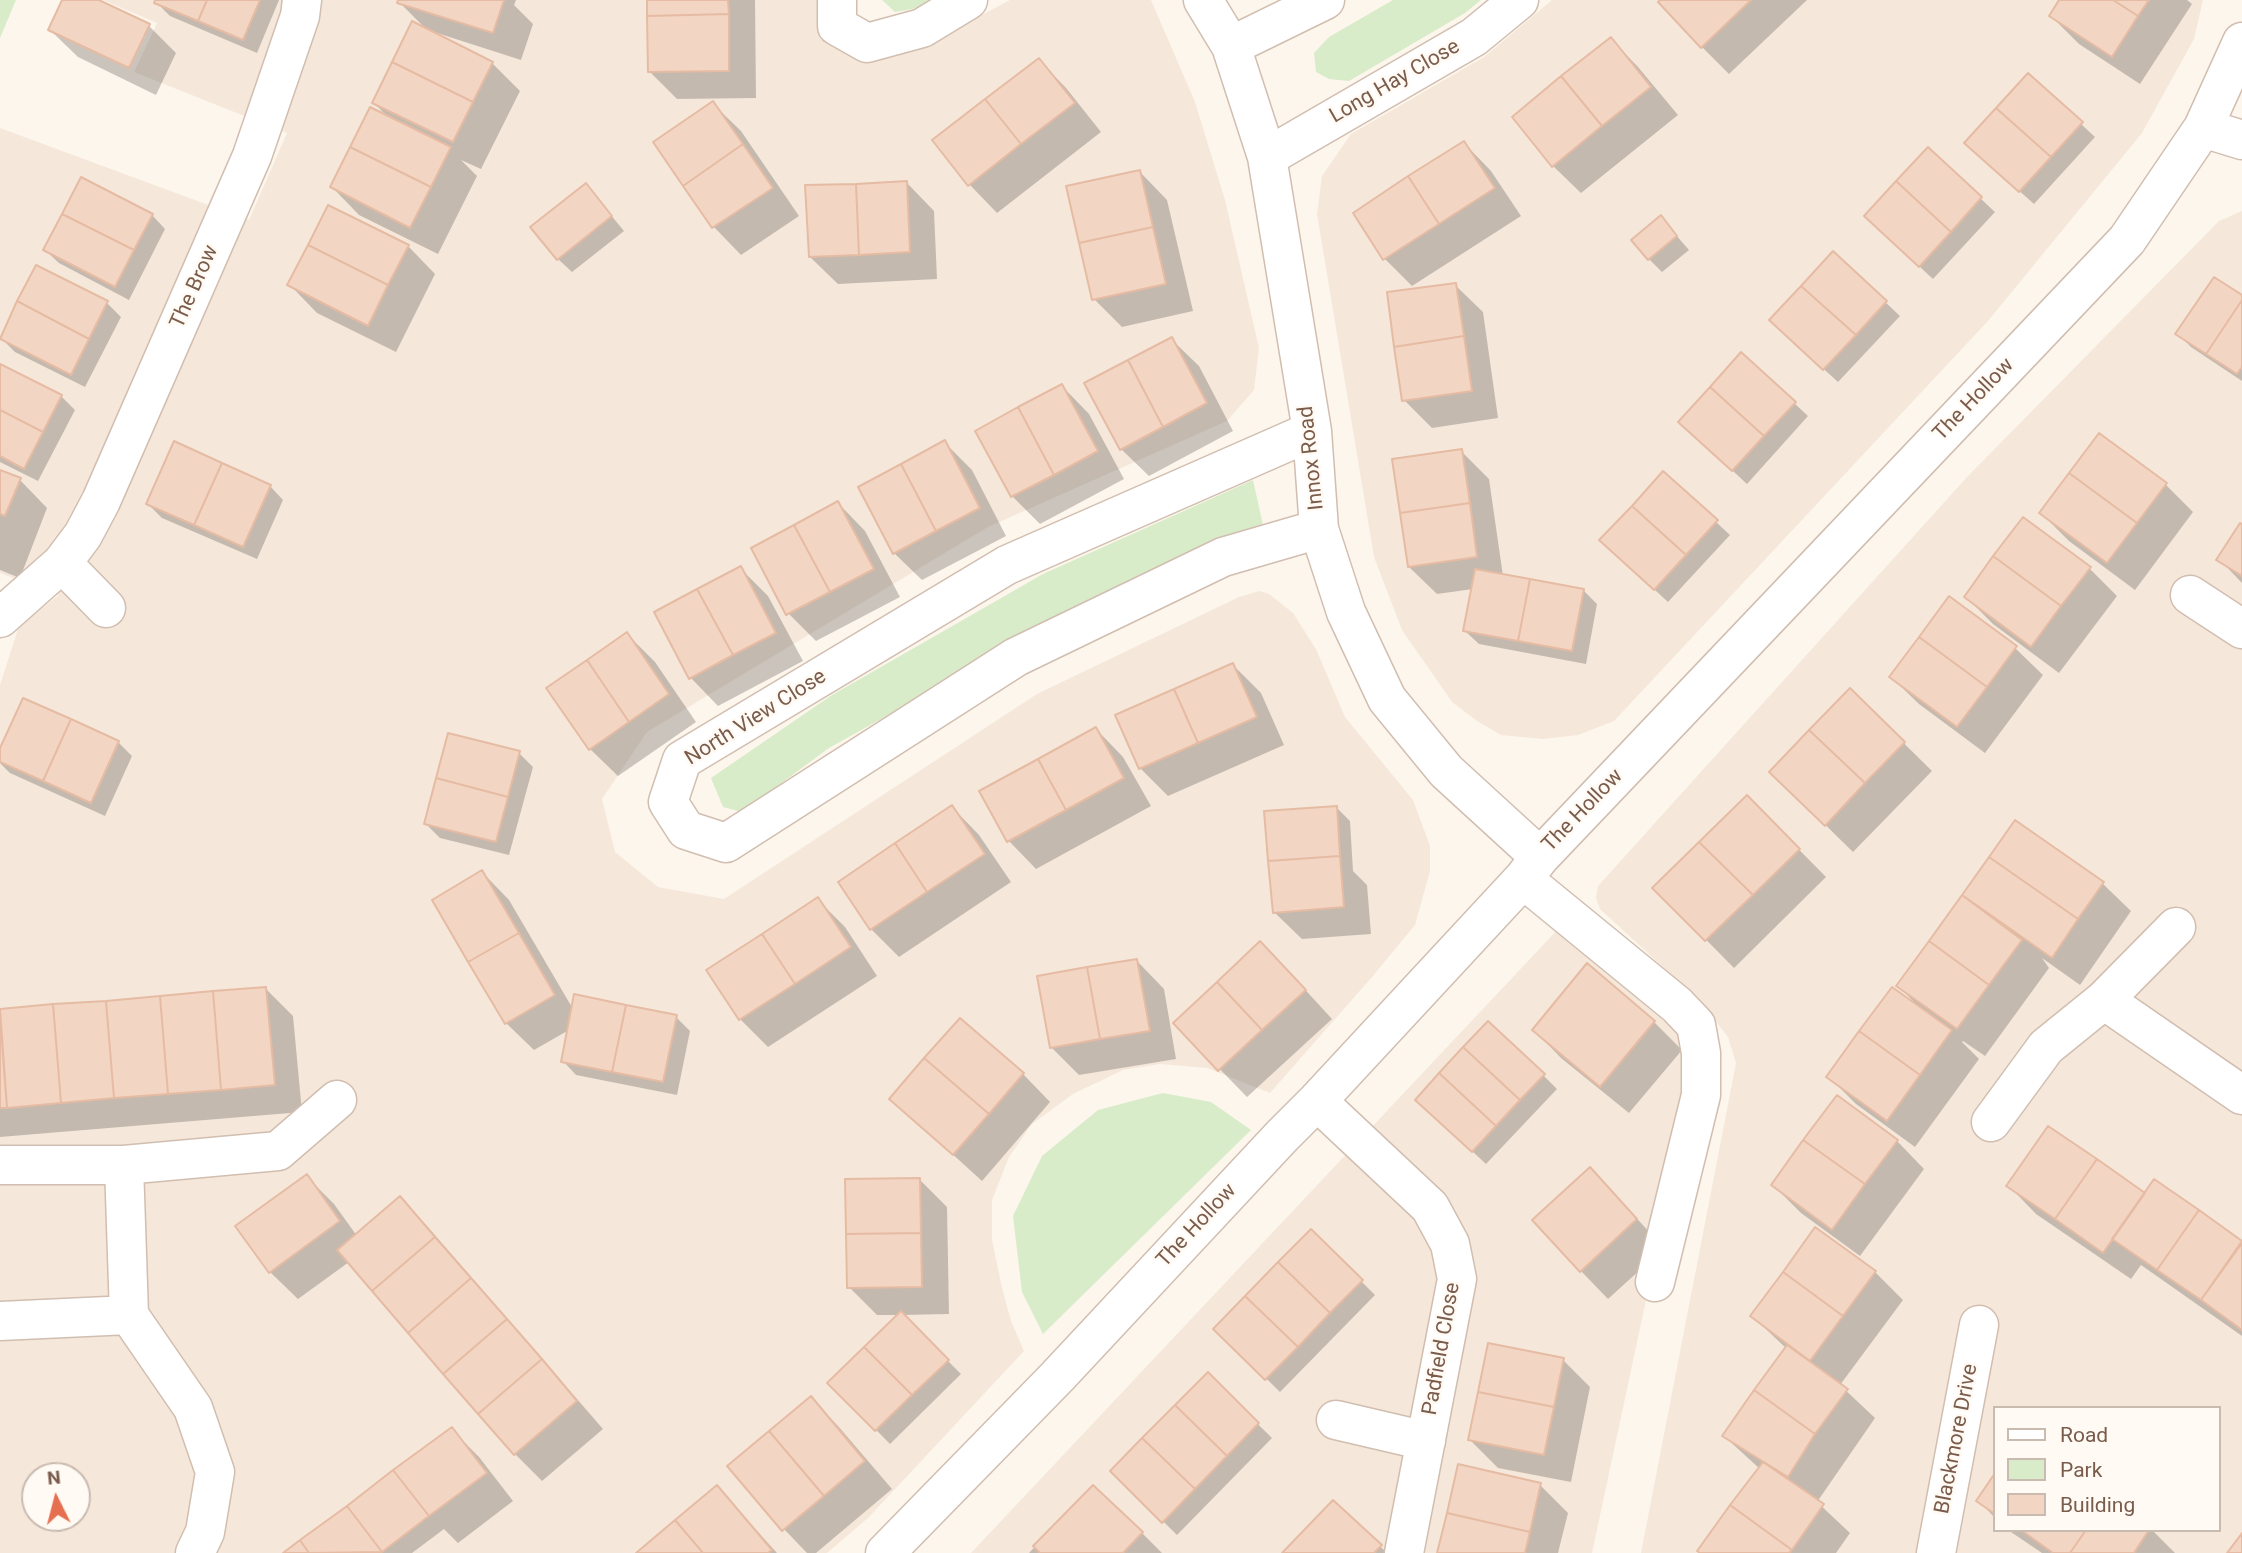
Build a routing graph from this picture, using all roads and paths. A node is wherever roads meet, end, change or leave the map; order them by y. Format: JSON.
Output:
{"nodes":[{"id":1,"x":302,"y":0,"type":"edge"},
{"id":2,"x":837,"y":0,"type":"edge"},
{"id":3,"x":968,"y":0,"type":"edge"},
{"id":4,"x":1203,"y":0,"type":"edge"},
{"id":5,"x":1325,"y":0,"type":"edge"},
{"id":6,"x":1519,"y":0,"type":"edge"},
{"id":7,"x":2242,"y":41,"type":"edge"},
{"id":8,"x":1231,"y":46,"type":"junction"},
{"id":9,"x":2203,"y":128,"type":"junction"},
{"id":10,"x":2242,"y":140,"type":"edge"},
{"id":11,"x":1267,"y":157,"type":"junction"},
{"id":12,"x":1312,"y":430,"type":"junction"},
{"id":13,"x":1320,"y":529,"type":"junction"},
{"id":14,"x":62,"y":563,"type":"junction"},
{"id":15,"x":2190,"y":595,"type":"dead end"},
{"id":16,"x":106,"y":608,"type":"dead end"},
{"id":17,"x":0,"y":618,"type":"edge"},
{"id":18,"x":2242,"y":629,"type":"edge"},
{"id":19,"x":1532,"y":868,"type":"junction"},
{"id":20,"x":2176,"y":927,"type":"dead end"},
{"id":21,"x":2104,"y":1000,"type":"junction"},
{"id":22,"x":2242,"y":1096,"type":"edge"},
{"id":23,"x":337,"y":1100,"type":"dead end"},
{"id":24,"x":1317,"y":1101,"type":"junction"},
{"id":25,"x":1991,"y":1122,"type":"dead end"},
{"id":26,"x":0,"y":1165,"type":"edge"},
{"id":27,"x":124,"y":1165,"type":"junction"},
{"id":28,"x":1655,"y":1282,"type":"dead end"},
{"id":29,"x":129,"y":1315,"type":"junction"},
{"id":30,"x":0,"y":1321,"type":"edge"},
{"id":31,"x":1979,"y":1325,"type":"dead end"},
{"id":32,"x":1336,"y":1420,"type":"dead end"},
{"id":33,"x":1426,"y":1441,"type":"junction"},
{"id":34,"x":195,"y":1553,"type":"edge"},
{"id":35,"x":885,"y":1553,"type":"edge"},
{"id":36,"x":1404,"y":1553,"type":"edge"},
{"id":37,"x":1936,"y":1553,"type":"edge"}],
"edges":[{"from":1,"to":14,"type":"street","name":"The Brow"},
{"from":2,"to":3,"type":"street"},
{"from":4,"to":8,"type":"street","name":"Innox Road"},
{"from":5,"to":8,"type":"street"},
{"from":6,"to":11,"type":"street","name":"Long Hay Close"},
{"from":7,"to":9,"type":"street","name":"The Hollow"},
{"from":8,"to":11,"type":"street","name":"Innox Road"},
{"from":9,"to":10,"type":"street"},
{"from":9,"to":19,"type":"street","name":"The Hollow"},
{"from":11,"to":12,"type":"street","name":"Innox Road"},
{"from":12,"to":13,"type":"street","name":"Innox Road"},
{"from":12,"to":13,"type":"street","name":"North View Close"},
{"from":13,"to":19,"type":"street","name":"Innox Road"},
{"from":14,"to":16,"type":"street"},
{"from":14,"to":17,"type":"street","name":"The Brow"},
{"from":15,"to":18,"type":"street"},
{"from":19,"to":24,"type":"street","name":"The Hollow"},
{"from":19,"to":28,"type":"street","name":"Innox Road"},
{"from":20,"to":21,"type":"street"},
{"from":21,"to":22,"type":"street"},
{"from":21,"to":25,"type":"street"},
{"from":23,"to":27,"type":"street"},
{"from":24,"to":33,"type":"street","name":"Padfield Close"},
{"from":24,"to":35,"type":"street","name":"The Hollow"},
{"from":26,"to":27,"type":"street"},
{"from":27,"to":29,"type":"street"},
{"from":29,"to":30,"type":"street"},
{"from":29,"to":34,"type":"street"},
{"from":31,"to":37,"type":"street","name":"Blackmore Drive"},
{"from":32,"to":33,"type":"street","name":"Padfield Close"},
{"from":33,"to":36,"type":"street","name":"Padfield Close"}]}
